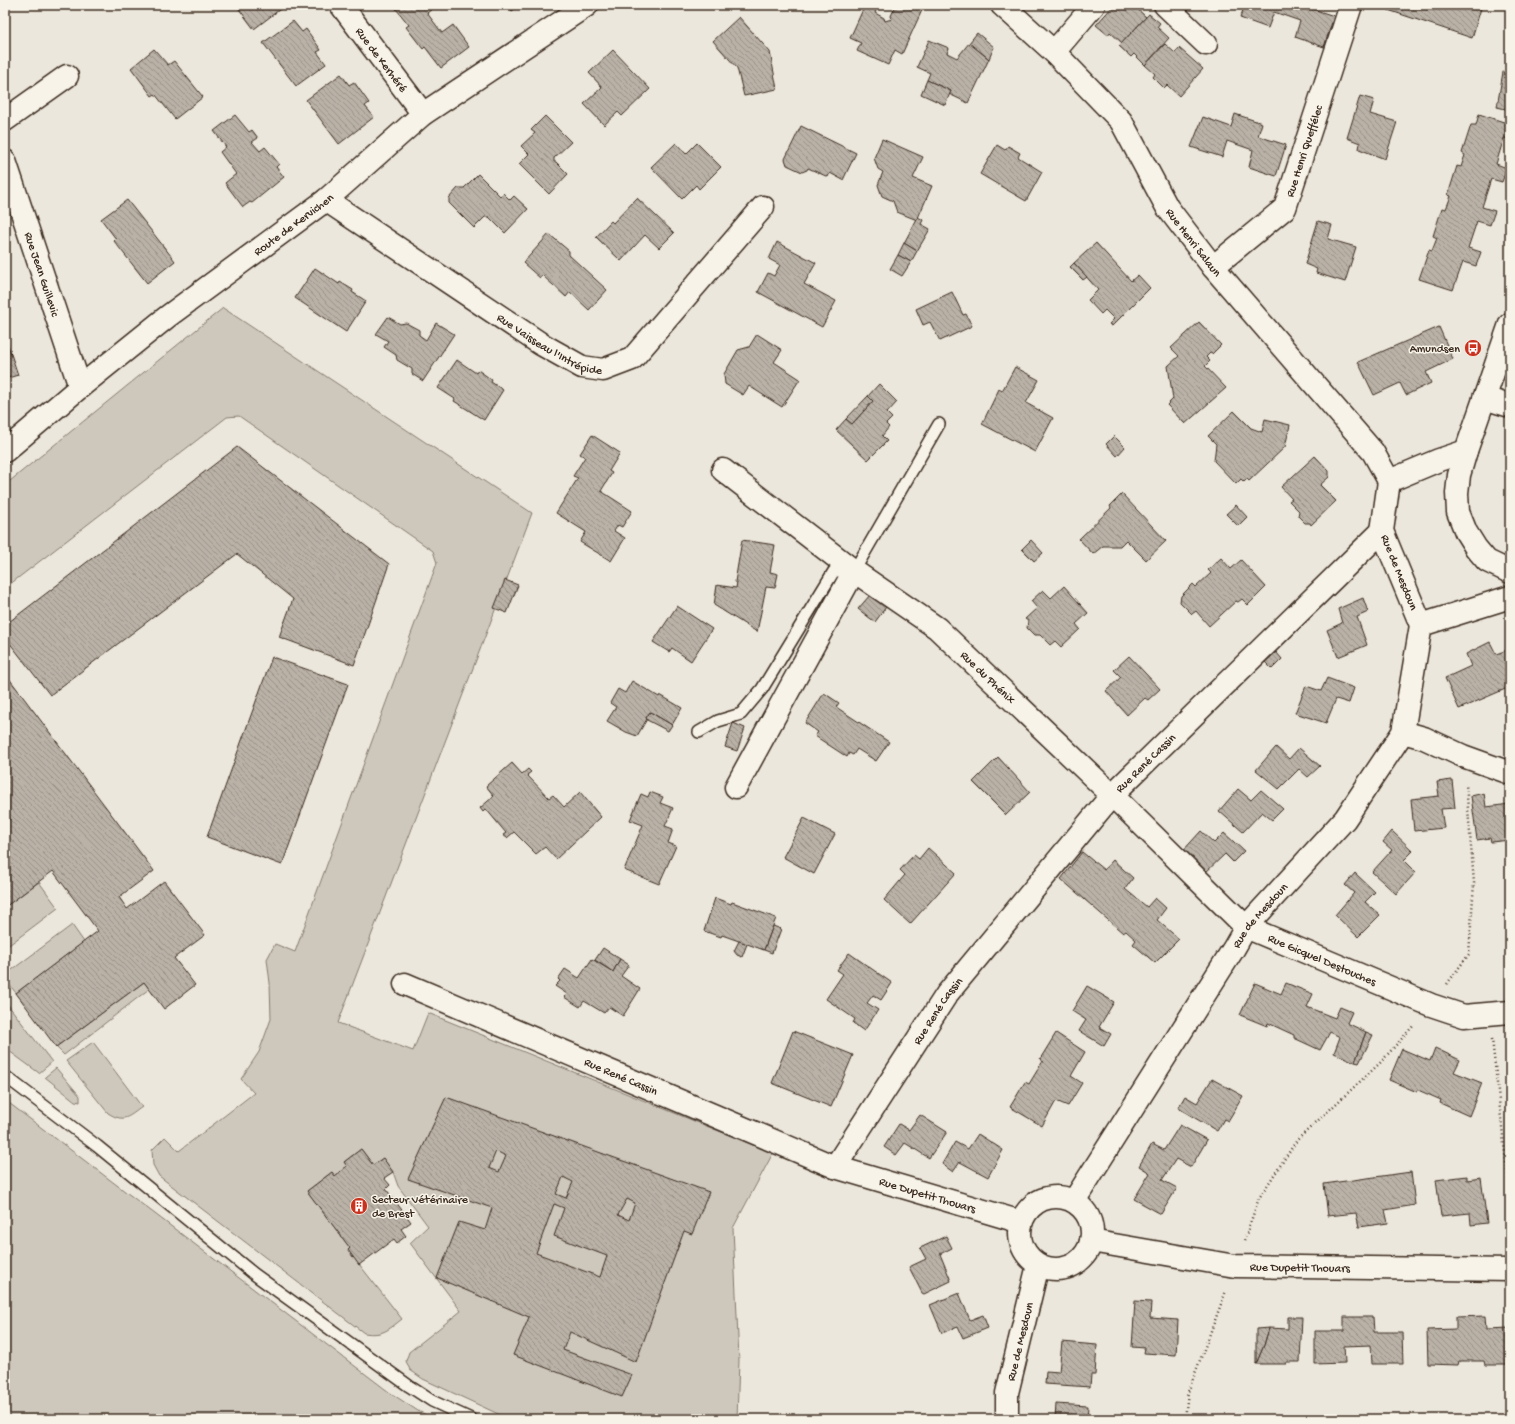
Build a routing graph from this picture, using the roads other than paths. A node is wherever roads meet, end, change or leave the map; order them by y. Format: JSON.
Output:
{"nodes":[{"id":1,"x":341,"y":5,"type":"edge"},
{"id":2,"x":587,"y":5,"type":"edge"},
{"id":3,"x":1002,"y":5,"type":"edge"},
{"id":4,"x":1094,"y":5,"type":"edge"},
{"id":5,"x":1165,"y":5,"type":"edge"},
{"id":6,"x":1351,"y":5,"type":"edge"},
{"id":7,"x":1206,"y":44,"type":"dead end"},
{"id":8,"x":1054,"y":52,"type":"junction"},
{"id":9,"x":67,"y":76,"type":"dead end"},
{"id":10,"x":423,"y":114,"type":"junction"},
{"id":11,"x":5,"y":120,"type":"edge"},
{"id":12,"x":5,"y":161,"type":"edge"},
{"id":13,"x":326,"y":200,"type":"junction"},
{"id":14,"x":763,"y":207,"type":"dead end"},
{"id":15,"x":1213,"y":267,"type":"junction"},
{"id":16,"x":1510,"y":324,"type":"edge"},
{"id":17,"x":80,"y":387,"type":"junction"},
{"id":18,"x":1484,"y":398,"type":"junction"},
{"id":19,"x":1510,"y":406,"type":"edge"},
{"id":20,"x":938,"y":424,"type":"dead end"},
{"id":21,"x":5,"y":450,"type":"edge"},
{"id":22,"x":1466,"y":451,"type":"junction"},
{"id":23,"x":723,"y":470,"type":"dead end"},
{"id":24,"x":1389,"y":481,"type":"junction"},
{"id":25,"x":1382,"y":532,"type":"junction"},
{"id":26,"x":854,"y":570,"type":"junction"},
{"id":27,"x":1510,"y":572,"type":"edge"},
{"id":28,"x":1510,"y":597,"type":"edge"},
{"id":29,"x":1421,"y":625,"type":"junction"},
{"id":30,"x":699,"y":732,"type":"dead end"},
{"id":31,"x":1403,"y":732,"type":"junction"},
{"id":32,"x":1510,"y":773,"type":"edge"},
{"id":33,"x":736,"y":787,"type":"dead end"},
{"id":34,"x":1112,"y":795,"type":"junction"},
{"id":35,"x":1246,"y":927,"type":"junction"},
{"id":36,"x":405,"y":984,"type":"dead end"},
{"id":37,"x":1500,"y":1013,"type":"edge"},
{"id":38,"x":5,"y":1076,"type":"edge"},
{"id":39,"x":835,"y":1167,"type":"junction"},
{"id":40,"x":1074,"y":1201,"type":"junction"},
{"id":41,"x":1021,"y":1222,"type":"junction"},
{"id":42,"x":1091,"y":1241,"type":"junction"},
{"id":43,"x":1038,"y":1265,"type":"junction"},
{"id":44,"x":1510,"y":1270,"type":"edge"},
{"id":45,"x":471,"y":1419,"type":"edge"},
{"id":46,"x":1007,"y":1419,"type":"edge"}],
"edges":[{"from":1,"to":10,"type":"street","name":"Rue de Kerhéré"},
{"from":2,"to":10,"type":"street","name":"Route de Kervichen"},
{"from":3,"to":8,"type":"street","name":"Rue Henri Salaun"},
{"from":4,"to":8,"type":"street"},
{"from":5,"to":7,"type":"street"},
{"from":6,"to":15,"type":"street","name":"Rue Henri Queffélec"},
{"from":8,"to":15,"type":"street","name":"Rue Henri Salaun"},
{"from":9,"to":11,"type":"street"},
{"from":10,"to":13,"type":"street","name":"Route de Kervichen"},
{"from":12,"to":17,"type":"street","name":"Rue Jean Guillevic"},
{"from":13,"to":14,"type":"street","name":"Rue Vaisseau l'Intrépide"},
{"from":13,"to":17,"type":"street","name":"Route de Kervichen"},
{"from":15,"to":24,"type":"street","name":"Rue Henri Salaun"},
{"from":16,"to":18,"type":"street"},
{"from":17,"to":21,"type":"street","name":"Route de Kervichen"},
{"from":18,"to":19,"type":"street"},
{"from":18,"to":22,"type":"street"},
{"from":20,"to":26,"type":"lane"},
{"from":22,"to":24,"type":"street"},
{"from":22,"to":27,"type":"street"},
{"from":23,"to":26,"type":"street","name":"Rue du Phénix"},
{"from":24,"to":25,"type":"street","name":"Rue de Mesdoun"},
{"from":25,"to":29,"type":"street","name":"Rue de Mesdoun"},
{"from":25,"to":34,"type":"street","name":"Rue René Cassin"},
{"from":26,"to":30,"type":"lane"},
{"from":26,"to":33,"type":"street"},
{"from":26,"to":34,"type":"street","name":"Rue du Phénix"},
{"from":28,"to":29,"type":"street","name":"Rue de Mesdoun"},
{"from":29,"to":31,"type":"street","name":"Rue de Mesdoun"},
{"from":31,"to":32,"type":"street"},
{"from":31,"to":35,"type":"street","name":"Rue de Mesdoun"},
{"from":34,"to":35,"type":"street","name":"Rue Gicquel Destouches"},
{"from":34,"to":39,"type":"street","name":"Rue René Cassin"},
{"from":35,"to":37,"type":"street","name":"Rue Gicquel Destouches"},
{"from":35,"to":40,"type":"street","name":"Rue de Mesdoun"},
{"from":36,"to":39,"type":"street","name":"Rue René Cassin"},
{"from":38,"to":45,"type":"lane"},
{"from":39,"to":41,"type":"street","name":"Rue Dupetit Thouars"},
{"from":40,"to":41,"type":"street"},
{"from":40,"to":42,"type":"street"},
{"from":41,"to":43,"type":"street"},
{"from":42,"to":43,"type":"street"},
{"from":42,"to":44,"type":"street","name":"Rue Dupetit Thouars"},
{"from":43,"to":46,"type":"street","name":"Rue de Mesdoun"}]}
